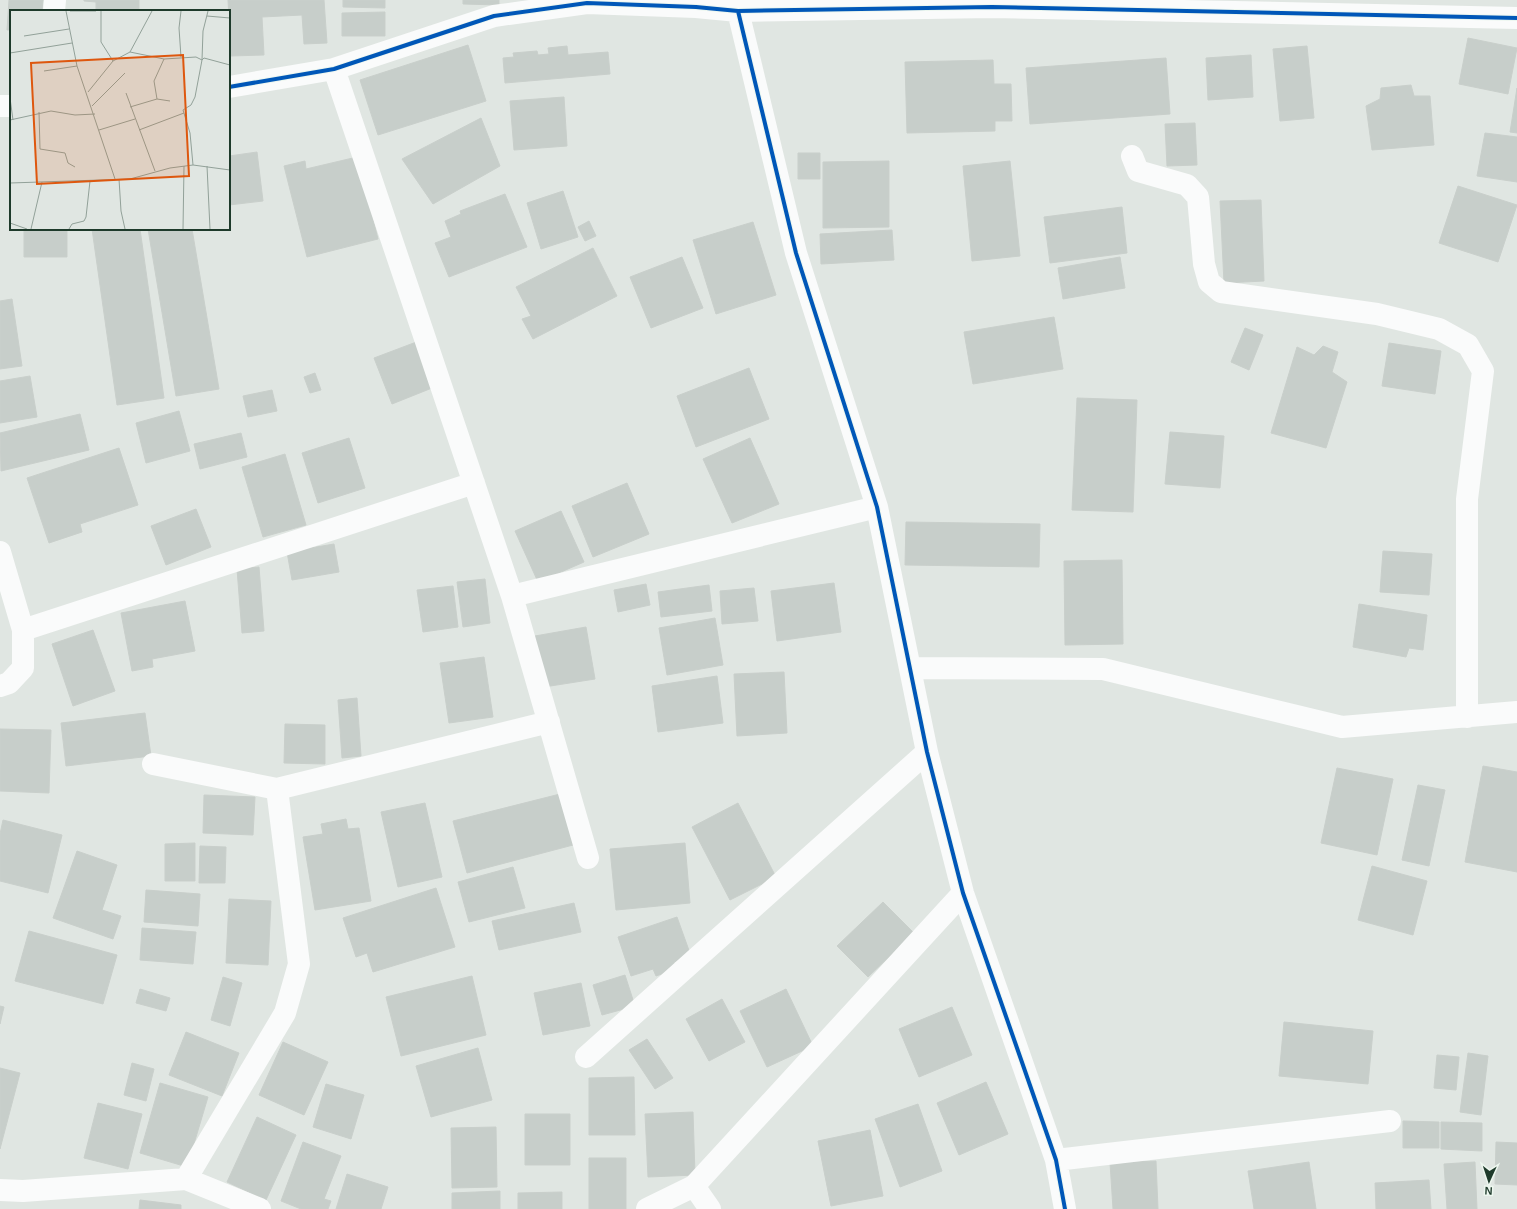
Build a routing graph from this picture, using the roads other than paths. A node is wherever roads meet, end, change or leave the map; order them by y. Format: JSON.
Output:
{"nodes":[{"id":1,"x":55,"y":0,"type":"edge"},
{"id":2,"x":696,"y":4,"type":"edge"},
{"id":3,"x":993,"y":4,"type":"edge"},
{"id":4,"x":1468,"y":8,"type":"edge"},
{"id":5,"x":54,"y":10,"type":"edge"},
{"id":6,"x":738,"y":11,"type":"junction"},
{"id":7,"x":1517,"y":18,"type":"edge"},
{"id":8,"x":334,"y":70,"type":"junction"},
{"id":9,"x":230,"y":88,"type":"edge"},
{"id":10,"x":1132,"y":156,"type":"dead end"},
{"id":11,"x":474,"y":483,"type":"junction"},
{"id":12,"x":877,"y":507,"type":"junction"},
{"id":13,"x":0,"y":552,"type":"edge"},
{"id":14,"x":512,"y":596,"type":"junction"},
{"id":15,"x":23,"y":630,"type":"junction"},
{"id":16,"x":910,"y":668,"type":"junction"},
{"id":17,"x":0,"y":686,"type":"edge"},
{"id":18,"x":1517,"y":712,"type":"edge"},
{"id":19,"x":1467,"y":717,"type":"junction"},
{"id":20,"x":549,"y":722,"type":"junction"},
{"id":21,"x":927,"y":752,"type":"junction"},
{"id":22,"x":153,"y":764,"type":"dead end"},
{"id":23,"x":277,"y":789,"type":"junction"},
{"id":24,"x":588,"y":858,"type":"dead end"},
{"id":25,"x":963,"y":893,"type":"junction"},
{"id":26,"x":586,"y":1057,"type":"dead end"},
{"id":27,"x":1390,"y":1121,"type":"dead end"},
{"id":28,"x":1056,"y":1160,"type":"junction"},
{"id":29,"x":186,"y":1179,"type":"junction"},
{"id":30,"x":694,"y":1186,"type":"junction"},
{"id":31,"x":0,"y":1190,"type":"edge"},
{"id":32,"x":23,"y":1200,"type":"edge"},
{"id":33,"x":260,"y":1209,"type":"edge"},
{"id":34,"x":647,"y":1209,"type":"edge"},
{"id":35,"x":710,"y":1209,"type":"edge"},
{"id":36,"x":1065,"y":1209,"type":"edge"}],
"edges":[{"from":1,"to":5,"type":"street"},
{"from":2,"to":6,"type":"street"},
{"from":2,"to":8,"type":"street"},
{"from":3,"to":4,"type":"street"},
{"from":3,"to":6,"type":"street"},
{"from":4,"to":7,"type":"street"},
{"from":6,"to":12,"type":"street"},
{"from":8,"to":9,"type":"street"},
{"from":8,"to":11,"type":"street"},
{"from":10,"to":19,"type":"street"},
{"from":11,"to":14,"type":"street"},
{"from":11,"to":15,"type":"street"},
{"from":12,"to":14,"type":"street"},
{"from":12,"to":16,"type":"street"},
{"from":13,"to":15,"type":"street"},
{"from":14,"to":20,"type":"street"},
{"from":15,"to":17,"type":"street"},
{"from":16,"to":19,"type":"street"},
{"from":16,"to":21,"type":"street"},
{"from":18,"to":19,"type":"street"},
{"from":20,"to":23,"type":"street"},
{"from":20,"to":24,"type":"street"},
{"from":21,"to":25,"type":"street"},
{"from":21,"to":26,"type":"street"},
{"from":22,"to":23,"type":"street"},
{"from":23,"to":29,"type":"street"},
{"from":25,"to":28,"type":"street"},
{"from":25,"to":30,"type":"street"},
{"from":27,"to":28,"type":"street"},
{"from":28,"to":36,"type":"street"},
{"from":29,"to":32,"type":"street"},
{"from":29,"to":33,"type":"street"},
{"from":30,"to":34,"type":"street"},
{"from":30,"to":35,"type":"street"},
{"from":31,"to":32,"type":"street"}]}
